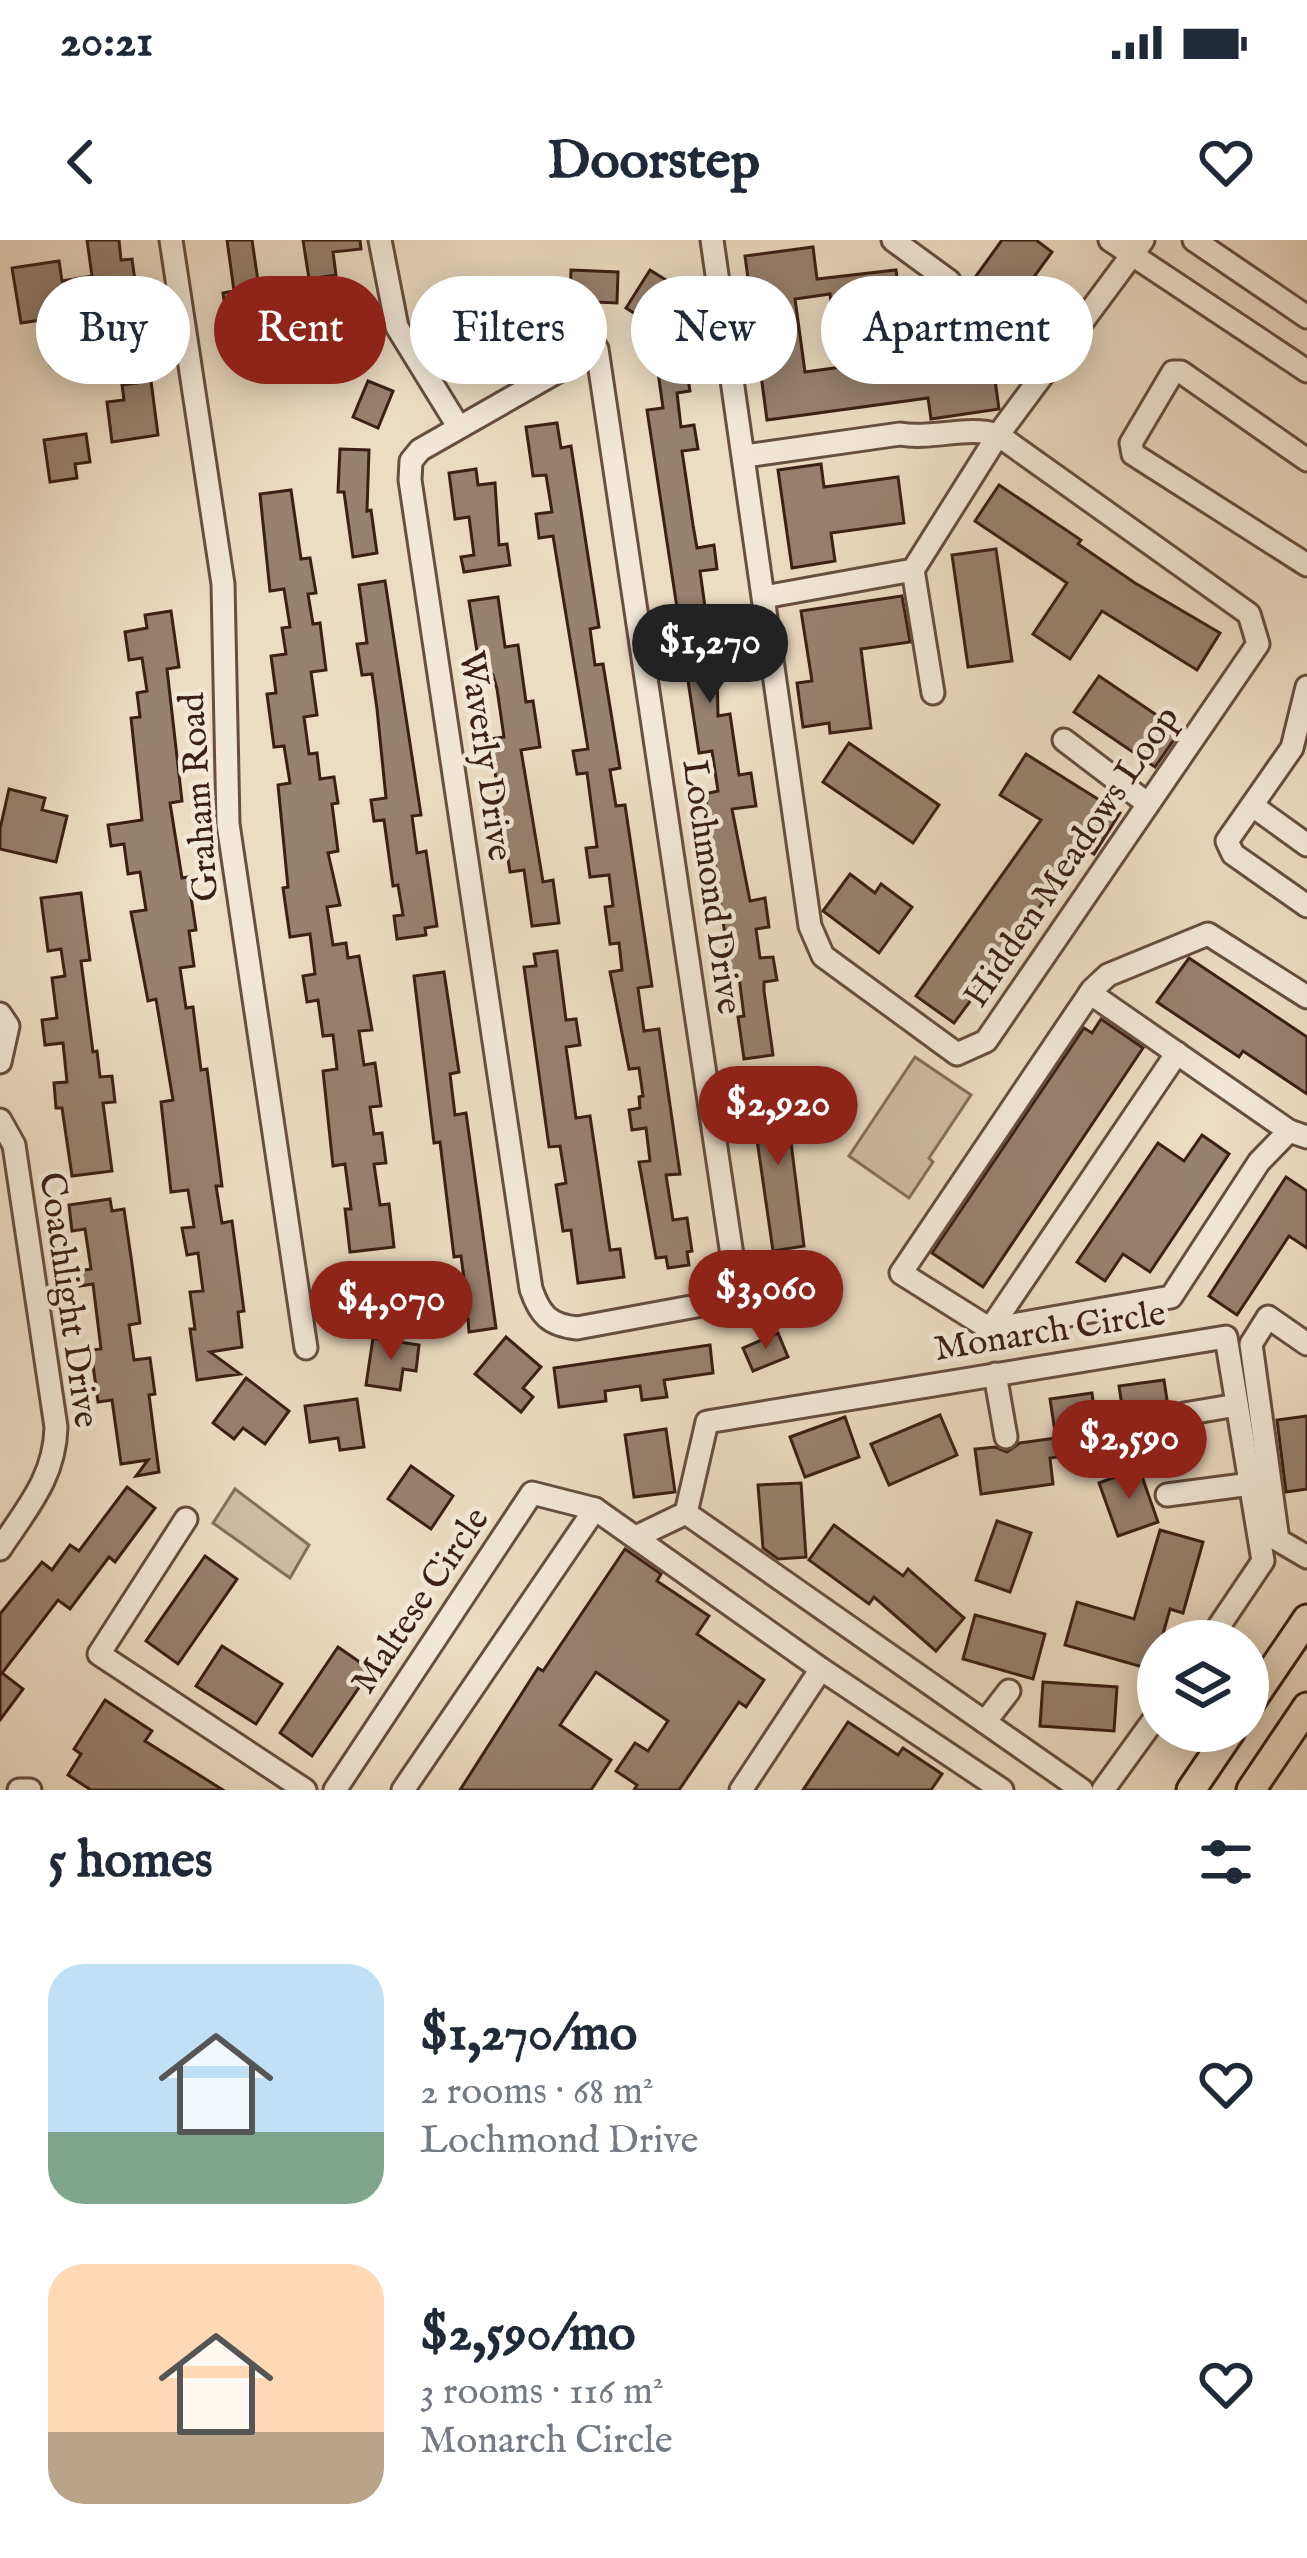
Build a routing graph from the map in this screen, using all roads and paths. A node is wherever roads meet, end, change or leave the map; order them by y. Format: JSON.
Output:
{"nodes":[{"id":1,"x":171,"y":240,"type":"edge"},
{"id":2,"x":380,"y":240,"type":"edge"},
{"id":3,"x":712,"y":240,"type":"edge"},
{"id":4,"x":893,"y":240,"type":"edge"},
{"id":5,"x":1110,"y":240,"type":"edge"},
{"id":6,"x":1194,"y":240,"type":"edge"},
{"id":7,"x":1138,"y":248,"type":"edge"},
{"id":8,"x":176,"y":276,"type":"edge"},
{"id":9,"x":943,"y":276,"type":"edge"},
{"id":10,"x":1307,"y":316,"type":"edge"},
{"id":11,"x":1307,"y":370,"type":"edge"},
{"id":12,"x":190,"y":371,"type":"edge"},
{"id":13,"x":534,"y":384,"type":"edge"},
{"id":14,"x":602,"y":384,"type":"edge"},
{"id":15,"x":458,"y":426,"type":"junction"},
{"id":16,"x":998,"y":435,"type":"junction"},
{"id":17,"x":745,"y":456,"type":"junction"},
{"id":18,"x":1307,"y":460,"type":"edge"},
{"id":19,"x":1307,"y":565,"type":"edge"},
{"id":20,"x":913,"y":570,"type":"junction"},
{"id":21,"x":764,"y":597,"type":"junction"},
{"id":22,"x":1307,"y":687,"type":"edge"},
{"id":23,"x":933,"y":693,"type":"dead end"},
{"id":24,"x":1064,"y":740,"type":"dead end"},
{"id":25,"x":1148,"y":804,"type":"junction"},
{"id":26,"x":1253,"y":806,"type":"junction"},
{"id":27,"x":1307,"y":845,"type":"edge"},
{"id":28,"x":1307,"y":906,"type":"edge"},
{"id":29,"x":1090,"y":993,"type":"junction"},
{"id":30,"x":1307,"y":998,"type":"edge"},
{"id":31,"x":0,"y":1014,"type":"edge"},
{"id":32,"x":1177,"y":1053,"type":"junction"},
{"id":33,"x":0,"y":1062,"type":"edge"},
{"id":34,"x":0,"y":1120,"type":"edge"},
{"id":35,"x":1298,"y":1133,"type":"edge"},
{"id":36,"x":545,"y":1318,"type":"joint"},
{"id":37,"x":990,"y":1329,"type":"junction"},
{"id":38,"x":1307,"y":1344,"type":"edge"},
{"id":39,"x":306,"y":1348,"type":"dead end"},
{"id":40,"x":995,"y":1374,"type":"junction"},
{"id":41,"x":1238,"y":1405,"type":"junction"},
{"id":42,"x":1184,"y":1414,"type":"dead end"},
{"id":43,"x":1006,"y":1437,"type":"dead end"},
{"id":44,"x":1251,"y":1484,"type":"junction"},
{"id":45,"x":1166,"y":1495,"type":"dead end"},
{"id":46,"x":595,"y":1509,"type":"junction"},
{"id":47,"x":686,"y":1513,"type":"junction"},
{"id":48,"x":186,"y":1519,"type":"dead end"},
{"id":49,"x":638,"y":1536,"type":"junction"},
{"id":50,"x":0,"y":1549,"type":"edge"},
{"id":51,"x":1307,"y":1557,"type":"edge"},
{"id":52,"x":1307,"y":1619,"type":"edge"},
{"id":53,"x":1223,"y":1620,"type":"edge"},
{"id":54,"x":821,"y":1669,"type":"junction"},
{"id":55,"x":1269,"y":1671,"type":"edge"},
{"id":56,"x":1009,"y":1691,"type":"dead end"},
{"id":57,"x":1307,"y":1707,"type":"edge"},
{"id":58,"x":985,"y":1722,"type":"junction"},
{"id":59,"x":1137,"y":1743,"type":"edge"},
{"id":60,"x":1217,"y":1752,"type":"edge"},
{"id":61,"x":20,"y":1790,"type":"edge"},
{"id":62,"x":30,"y":1790,"type":"edge"},
{"id":63,"x":305,"y":1790,"type":"edge"},
{"id":64,"x":335,"y":1790,"type":"edge"},
{"id":65,"x":403,"y":1790,"type":"edge"},
{"id":66,"x":741,"y":1790,"type":"edge"},
{"id":67,"x":1002,"y":1790,"type":"edge"},
{"id":68,"x":1082,"y":1790,"type":"edge"},
{"id":69,"x":1103,"y":1790,"type":"edge"},
{"id":70,"x":1191,"y":1790,"type":"edge"},
{"id":71,"x":1251,"y":1790,"type":"edge"}],
"edges":[{"from":1,"to":8,"type":"street","name":"Graham Road"},
{"from":2,"to":15,"type":"street"},
{"from":3,"to":17,"type":"street","name":"Hidden Meadows Loop"},
{"from":4,"to":9,"type":"street"},
{"from":5,"to":7,"type":"street"},
{"from":6,"to":10,"type":"street"},
{"from":7,"to":11,"type":"street"},
{"from":7,"to":16,"type":"street"},
{"from":12,"to":39,"type":"street","name":"Graham Road"},
{"from":13,"to":15,"type":"street","name":"Waverly Drive"},
{"from":14,"to":36,"type":"street","name":"Lochmond Drive"},
{"from":15,"to":36,"type":"street","name":"Waverly Drive"},
{"from":16,"to":17,"type":"street"},
{"from":16,"to":20,"type":"street"},
{"from":16,"to":25,"type":"street","name":"Hidden Meadows Loop"},
{"from":17,"to":21,"type":"street","name":"Hidden Meadows Loop"},
{"from":18,"to":19,"type":"street"},
{"from":20,"to":21,"type":"street"},
{"from":20,"to":23,"type":"street"},
{"from":21,"to":25,"type":"street","name":"Hidden Meadows Loop"},
{"from":22,"to":26,"type":"street"},
{"from":24,"to":25,"type":"street"},
{"from":26,"to":27,"type":"street"},
{"from":26,"to":28,"type":"street"},
{"from":29,"to":30,"type":"street"},
{"from":29,"to":32,"type":"street"},
{"from":29,"to":37,"type":"street"},
{"from":31,"to":33,"type":"street"},
{"from":32,"to":35,"type":"street"},
{"from":32,"to":37,"type":"street"},
{"from":34,"to":50,"type":"street","name":"Coachlight Drive"},
{"from":35,"to":37,"type":"street"},
{"from":38,"to":51,"type":"street"},
{"from":40,"to":41,"type":"street","name":"Monarch Circle"},
{"from":40,"to":43,"type":"street"},
{"from":40,"to":47,"type":"street","name":"Monarch Circle"},
{"from":41,"to":42,"type":"street"},
{"from":41,"to":44,"type":"street","name":"Monarch Circle"},
{"from":44,"to":45,"type":"street"},
{"from":44,"to":53,"type":"street","name":"Monarch Circle"},
{"from":46,"to":49,"type":"street","name":"Maltese Circle"},
{"from":46,"to":64,"type":"street","name":"Maltese Circle"},
{"from":46,"to":65,"type":"street"},
{"from":47,"to":49,"type":"street"},
{"from":47,"to":58,"type":"street"},
{"from":48,"to":63,"type":"street"},
{"from":49,"to":54,"type":"street","name":"Maltese Circle"},
{"from":52,"to":55,"type":"main road"},
{"from":54,"to":66,"type":"street"},
{"from":54,"to":67,"type":"street","name":"Maltese Circle"},
{"from":56,"to":58,"type":"street"},
{"from":57,"to":71,"type":"main road"},
{"from":58,"to":68,"type":"street"},
{"from":59,"to":69,"type":"street"},
{"from":60,"to":70,"type":"main road"},
{"from":61,"to":62,"type":"street"}]}
